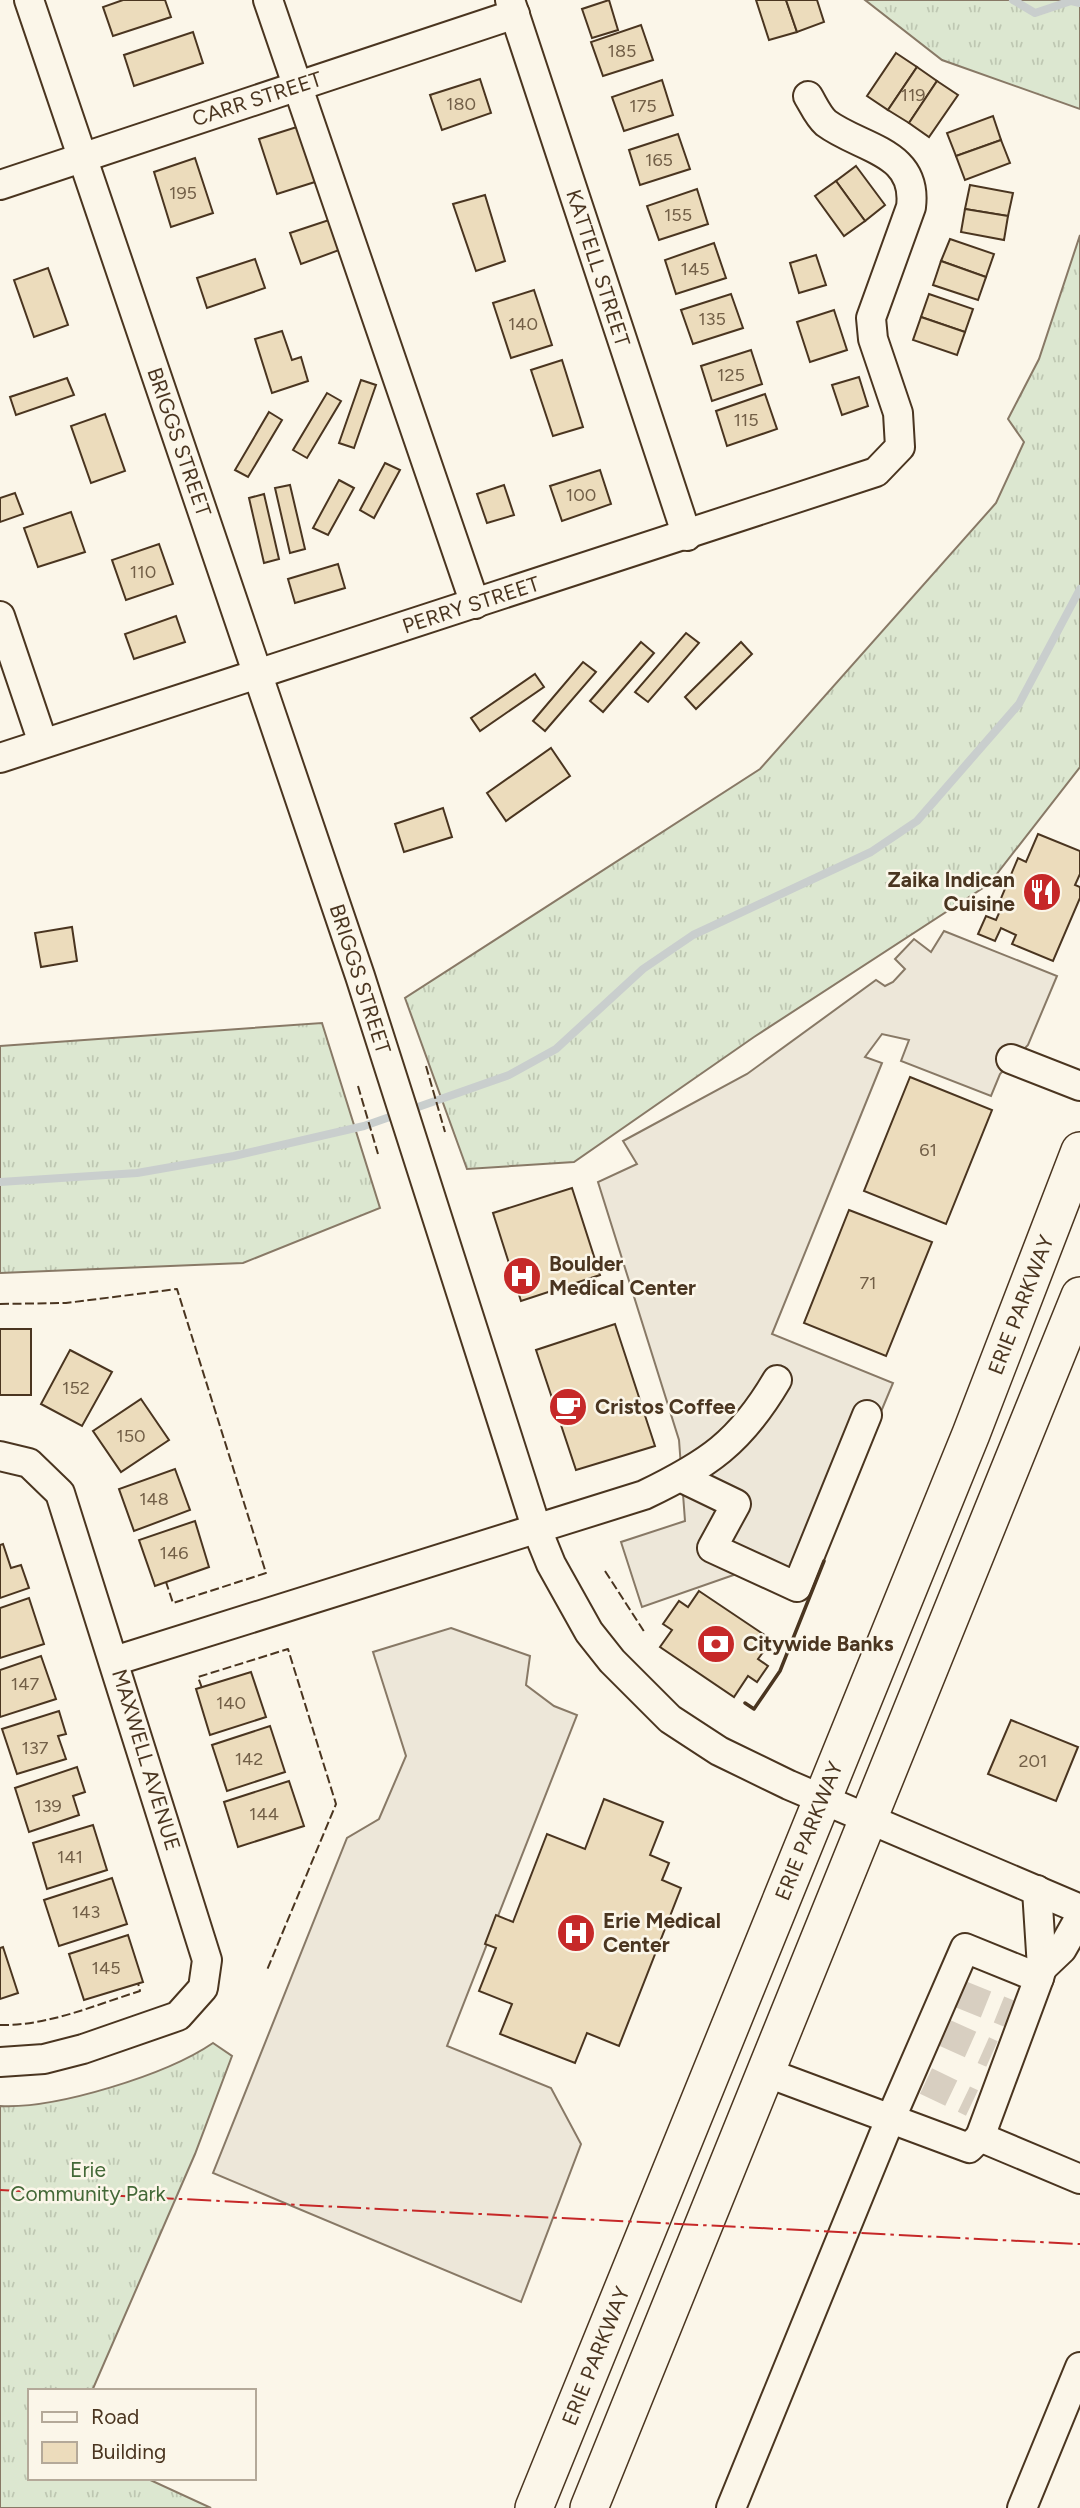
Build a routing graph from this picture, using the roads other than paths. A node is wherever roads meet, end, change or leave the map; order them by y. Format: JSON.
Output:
{"nodes":[{"id":1,"x":29,"y":0,"type":"edge"},
{"id":2,"x":268,"y":0,"type":"edge"},
{"id":3,"x":512,"y":7,"type":"edge"},
{"id":4,"x":297,"y":86,"type":"junction"},
{"id":5,"x":808,"y":96,"type":"dead end"},
{"id":6,"x":81,"y":157,"type":"junction"},
{"id":7,"x":0,"y":185,"type":"edge"},
{"id":8,"x":687,"y":536,"type":"junction"},
{"id":9,"x":475,"y":604,"type":"junction"},
{"id":10,"x":0,"y":616,"type":"edge"},
{"id":11,"x":256,"y":674,"type":"junction"},
{"id":12,"x":43,"y":743,"type":"junction"},
{"id":13,"x":0,"y":758,"type":"edge"},
{"id":14,"x":1011,"y":1059,"type":"dead end"},
{"id":15,"x":1080,"y":1086,"type":"edge"},
{"id":16,"x":1080,"y":1152,"type":"edge"},
{"id":17,"x":1080,"y":1296,"type":"edge"},
{"id":18,"x":777,"y":1380,"type":"dead end"},
{"id":19,"x":867,"y":1415,"type":"dead end"},
{"id":20,"x":0,"y":1456,"type":"edge"},
{"id":21,"x":680,"y":1477,"type":"junction"},
{"id":22,"x":536,"y":1527,"type":"junction"},
{"id":23,"x":114,"y":1661,"type":"junction"},
{"id":24,"x":822,"y":1800,"type":"junction"},
{"id":25,"x":868,"y":1818,"type":"junction"},
{"id":26,"x":1037,"y":1890,"type":"junction"},
{"id":27,"x":1080,"y":1909,"type":"edge"},
{"id":28,"x":1080,"y":1917,"type":"edge"},
{"id":29,"x":1041,"y":1973,"type":"junction"},
{"id":30,"x":0,"y":2062,"type":"edge"},
{"id":31,"x":765,"y":2072,"type":"junction"},
{"id":32,"x":891,"y":2119,"type":"junction"},
{"id":33,"x":980,"y":2137,"type":"junction"},
{"id":34,"x":1080,"y":2179,"type":"edge"},
{"id":35,"x":1080,"y":2367,"type":"edge"},
{"id":36,"x":534,"y":2508,"type":"edge"},
{"id":37,"x":589,"y":2508,"type":"edge"},
{"id":38,"x":732,"y":2508,"type":"edge"},
{"id":39,"x":1022,"y":2508,"type":"edge"}],
"edges":[{"from":1,"to":6,"type":"street","name":"BRIGGS STREET"},
{"from":2,"to":4,"type":"street"},
{"from":3,"to":4,"type":"street","name":"CARR STREET"},
{"from":3,"to":8,"type":"street","name":"KATTELL STREET"},
{"from":4,"to":6,"type":"street","name":"CARR STREET"},
{"from":4,"to":9,"type":"street"},
{"from":5,"to":8,"type":"street","name":"PERRY STREET"},
{"from":6,"to":7,"type":"street","name":"CARR STREET"},
{"from":6,"to":11,"type":"street","name":"BRIGGS STREET"},
{"from":8,"to":9,"type":"street","name":"PERRY STREET"},
{"from":9,"to":11,"type":"street","name":"PERRY STREET"},
{"from":10,"to":12,"type":"street"},
{"from":11,"to":12,"type":"street","name":"PERRY STREET"},
{"from":11,"to":22,"type":"street","name":"BRIGGS STREET"},
{"from":12,"to":13,"type":"street","name":"PERRY STREET"},
{"from":14,"to":15,"type":"street"},
{"from":16,"to":24,"type":"main road","name":"ERIE PARKWAY"},
{"from":17,"to":25,"type":"main road"},
{"from":18,"to":21,"type":"street","name":"MAXWELL AVENUE"},
{"from":19,"to":21,"type":"street"},
{"from":20,"to":23,"type":"street"},
{"from":21,"to":22,"type":"street","name":"MAXWELL AVENUE"},
{"from":22,"to":23,"type":"street","name":"MAXWELL AVENUE"},
{"from":22,"to":24,"type":"street","name":"BRIGGS STREET"},
{"from":23,"to":30,"type":"street","name":"MAXWELL AVENUE"},
{"from":24,"to":25,"type":"street","name":"BRIGGS STREET"},
{"from":24,"to":36,"type":"main road","name":"ERIE PARKWAY"},
{"from":25,"to":26,"type":"street","name":"BRIGGS STREET"},
{"from":25,"to":31,"type":"main road"},
{"from":26,"to":27,"type":"street","name":"BRIGGS STREET"},
{"from":26,"to":29,"type":"street"},
{"from":28,"to":29,"type":"street"},
{"from":29,"to":32,"type":"street"},
{"from":29,"to":33,"type":"street"},
{"from":31,"to":32,"type":"street"},
{"from":31,"to":37,"type":"main road"},
{"from":32,"to":33,"type":"street"},
{"from":32,"to":38,"type":"street"},
{"from":33,"to":34,"type":"street"},
{"from":35,"to":39,"type":"street"}]}
